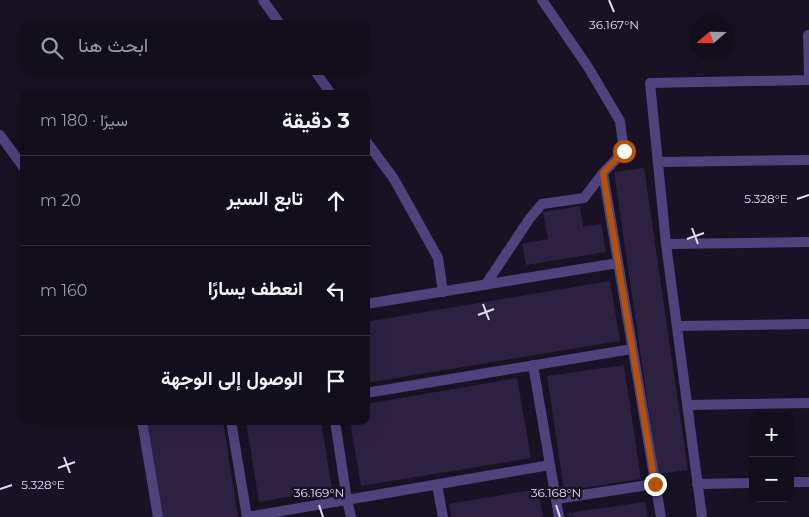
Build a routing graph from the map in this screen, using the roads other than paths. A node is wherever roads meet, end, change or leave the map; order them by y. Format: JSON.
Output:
{"nodes":[{"id":1,"x":263,"y":0,"type":"edge"},
{"id":2,"x":542,"y":0,"type":"edge"},
{"id":3,"x":277,"y":20,"type":"edge"},
{"id":4,"x":808,"y":35,"type":"dead end"},
{"id":5,"x":809,"y":74,"type":"edge"},
{"id":6,"x":318,"y":75,"type":"edge"},
{"id":7,"x":809,"y":80,"type":"edge"},
{"id":8,"x":328,"y":90,"type":"edge"},
{"id":9,"x":0,"y":135,"type":"edge"},
{"id":10,"x":370,"y":147,"type":"edge"},
{"id":11,"x":809,"y":160,"type":"edge"},
{"id":12,"x":20,"y":162,"type":"edge"},
{"id":13,"x":658,"y":162,"type":"junction"},
{"id":14,"x":603,"y":173,"type":"junction"},
{"id":15,"x":809,"y":242,"type":"edge"},
{"id":16,"x":666,"y":244,"type":"junction"},
{"id":17,"x":618,"y":263,"type":"junction"},
{"id":18,"x":486,"y":284,"type":"junction"},
{"id":19,"x":443,"y":292,"type":"junction"},
{"id":20,"x":370,"y":303,"type":"edge"},
{"id":21,"x":809,"y":324,"type":"edge"},
{"id":22,"x":677,"y":326,"type":"junction"},
{"id":23,"x":632,"y":349,"type":"junction"},
{"id":24,"x":533,"y":365,"type":"junction"},
{"id":25,"x":370,"y":391,"type":"edge"},
{"id":26,"x":809,"y":402,"type":"edge"},
{"id":27,"x":687,"y":405,"type":"junction"},
{"id":28,"x":143,"y":425,"type":"edge"},
{"id":29,"x":233,"y":425,"type":"edge"},
{"id":30,"x":336,"y":425,"type":"edge"},
{"id":31,"x":550,"y":465,"type":"junction"},
{"id":32,"x":794,"y":482,"type":"edge"},
{"id":33,"x":809,"y":482,"type":"edge"},
{"id":34,"x":749,"y":483,"type":"edge"},
{"id":35,"x":655,"y":484,"type":"junction"},
{"id":36,"x":697,"y":484,"type":"junction"},
{"id":37,"x":437,"y":485,"type":"junction"},
{"id":38,"x":556,"y":499,"type":"junction"},
{"id":39,"x":347,"y":500,"type":"junction"},
{"id":40,"x":158,"y":517,"type":"edge"},
{"id":41,"x":351,"y":517,"type":"edge"},
{"id":42,"x":443,"y":517,"type":"edge"},
{"id":43,"x":559,"y":517,"type":"edge"},
{"id":44,"x":661,"y":517,"type":"edge"},
{"id":45,"x":702,"y":517,"type":"edge"}],
"edges":[{"from":1,"to":3,"type":"street"},
{"from":2,"to":14,"type":"street"},
{"from":4,"to":5,"type":"street"},
{"from":6,"to":8,"type":"street"},
{"from":7,"to":13,"type":"street"},
{"from":9,"to":12,"type":"street"},
{"from":10,"to":19,"type":"street"},
{"from":11,"to":13,"type":"street"},
{"from":13,"to":16,"type":"street"},
{"from":14,"to":17,"type":"street"},
{"from":14,"to":18,"type":"street"},
{"from":15,"to":16,"type":"street"},
{"from":16,"to":22,"type":"street"},
{"from":17,"to":18,"type":"street"},
{"from":17,"to":23,"type":"street"},
{"from":18,"to":19,"type":"street"},
{"from":19,"to":20,"type":"street"},
{"from":21,"to":22,"type":"street"},
{"from":22,"to":27,"type":"street"},
{"from":23,"to":24,"type":"street"},
{"from":23,"to":35,"type":"street"},
{"from":24,"to":25,"type":"street"},
{"from":24,"to":31,"type":"street"},
{"from":26,"to":27,"type":"street"},
{"from":27,"to":36,"type":"street"},
{"from":28,"to":40,"type":"street"},
{"from":29,"to":39,"type":"street"},
{"from":30,"to":39,"type":"street"},
{"from":31,"to":37,"type":"street"},
{"from":31,"to":38,"type":"street"},
{"from":32,"to":33,"type":"street"},
{"from":34,"to":36,"type":"street"},
{"from":35,"to":38,"type":"street"},
{"from":35,"to":44,"type":"street"},
{"from":36,"to":45,"type":"street"},
{"from":37,"to":39,"type":"street"},
{"from":37,"to":42,"type":"street"},
{"from":38,"to":43,"type":"street"},
{"from":39,"to":41,"type":"street"}]}
